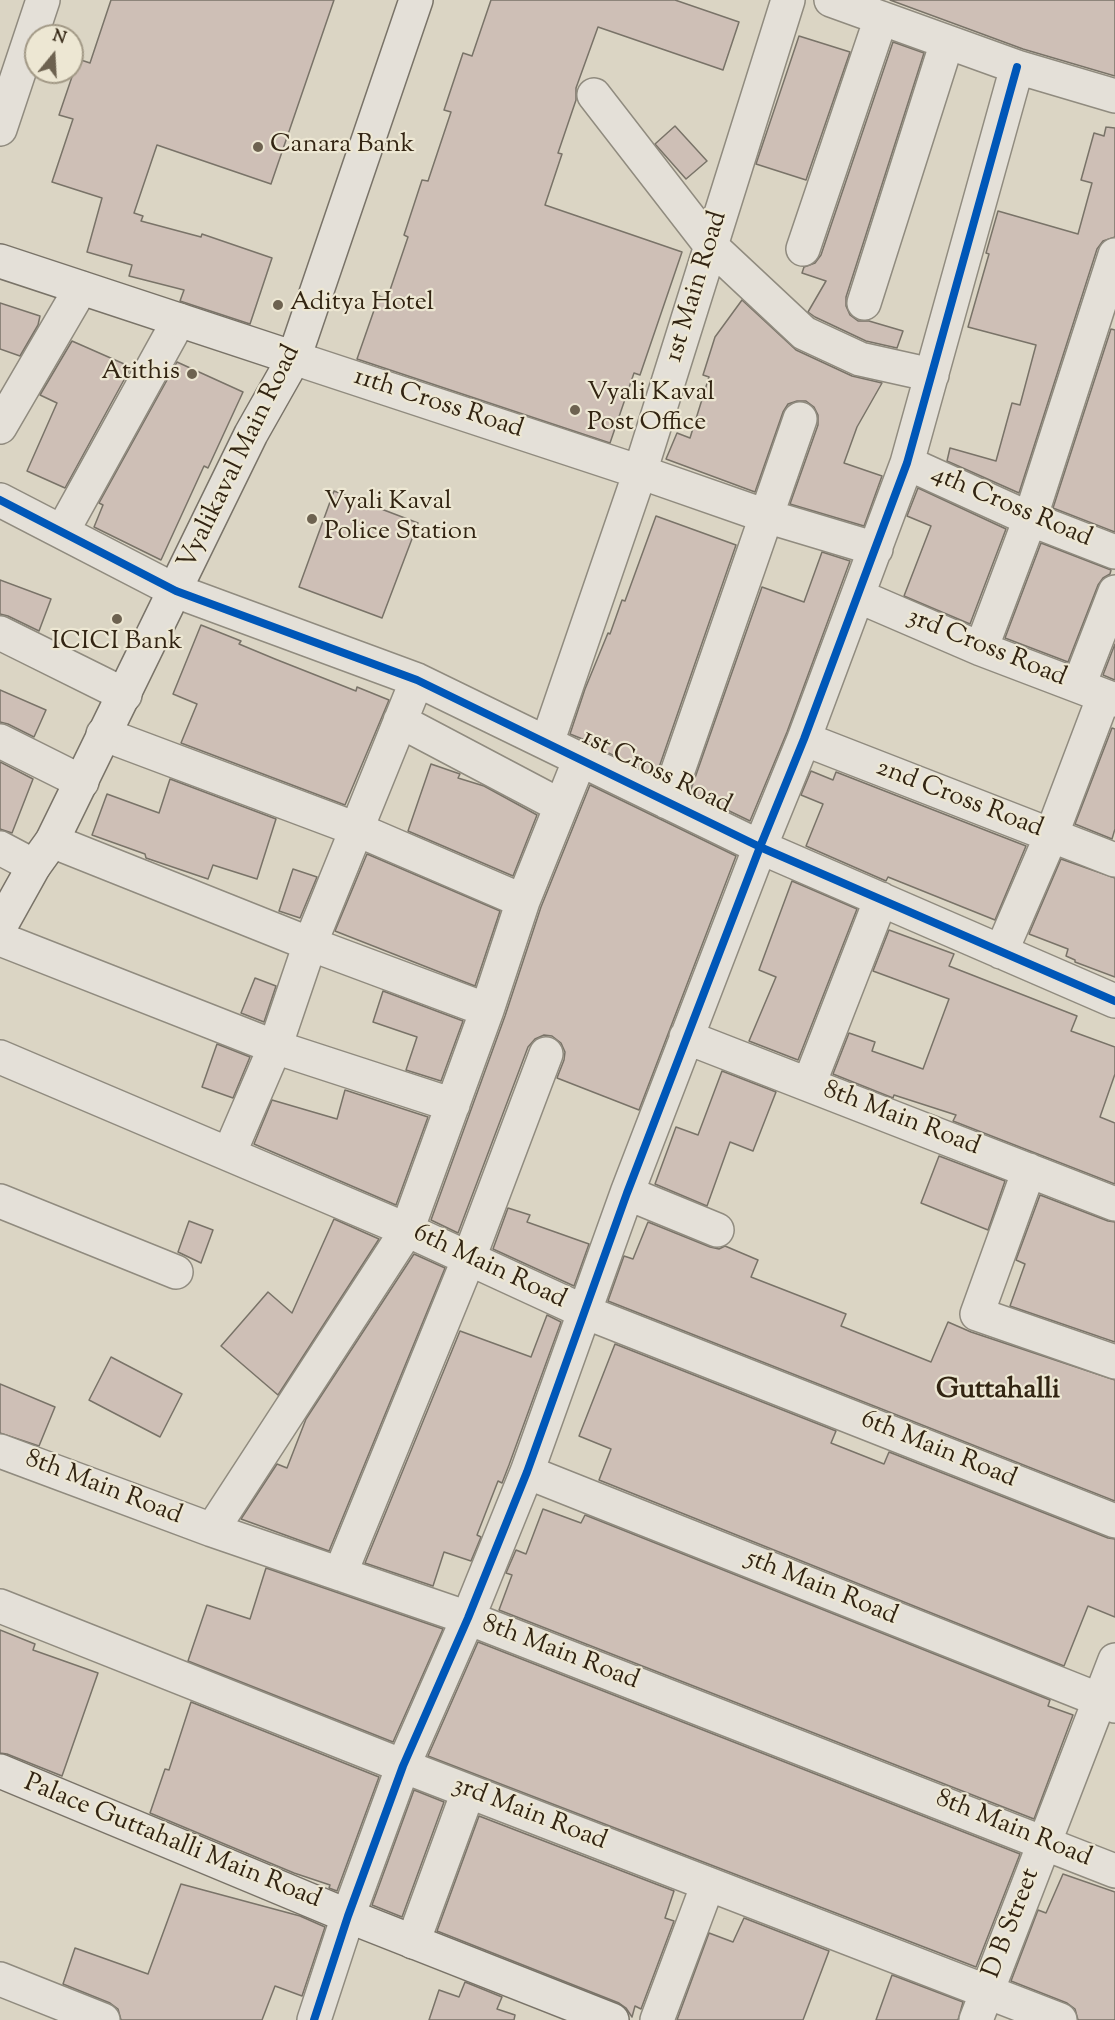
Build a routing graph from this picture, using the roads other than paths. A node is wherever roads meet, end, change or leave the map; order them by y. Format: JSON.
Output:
{"nodes":[{"id":1,"x":43,"y":0,"type":"edge"},
{"id":2,"x":416,"y":0,"type":"edge"},
{"id":3,"x":788,"y":0,"type":"edge"},
{"id":4,"x":831,"y":0,"type":"edge"},
{"id":5,"x":881,"y":18,"type":"junction"},
{"id":6,"x":947,"y":42,"type":"junction"},
{"id":7,"x":1017,"y":67,"type":"junction"},
{"id":8,"x":594,"y":95,"type":"dead end"},
{"id":9,"x":1115,"y":96,"type":"edge"},
{"id":10,"x":0,"y":129,"type":"edge"},
{"id":11,"x":711,"y":246,"type":"junction"},
{"id":12,"x":803,"y":249,"type":"dead end"},
{"id":13,"x":1115,"y":255,"type":"edge"},
{"id":14,"x":0,"y":261,"type":"edge"},
{"id":15,"x":81,"y":288,"type":"junction"},
{"id":16,"x":864,"y":303,"type":"dead end"},
{"id":17,"x":180,"y":320,"type":"junction"},
{"id":18,"x":294,"y":358,"type":"junction"},
{"id":19,"x":932,"y":375,"type":"junction"},
{"id":20,"x":800,"y":419,"type":"dead end"},
{"id":21,"x":0,"y":428,"type":"edge"},
{"id":22,"x":907,"y":464,"type":"junction"},
{"id":23,"x":640,"y":472,"type":"junction"},
{"id":24,"x":0,"y":500,"type":"edge"},
{"id":25,"x":766,"y":516,"type":"junction"},
{"id":26,"x":1030,"y":519,"type":"junction"},
{"id":27,"x":62,"y":532,"type":"junction"},
{"id":28,"x":876,"y":549,"type":"junction"},
{"id":29,"x":1115,"y":552,"type":"edge"},
{"id":30,"x":176,"y":591,"type":"junction"},
{"id":31,"x":1115,"y":592,"type":"edge"},
{"id":32,"x":858,"y":596,"type":"junction"},
{"id":33,"x":0,"y":633,"type":"edge"},
{"id":34,"x":981,"y":649,"type":"junction"},
{"id":35,"x":417,"y":680,"type":"junction"},
{"id":36,"x":1099,"y":694,"type":"edge"},
{"id":37,"x":125,"y":695,"type":"junction"},
{"id":38,"x":400,"y":721,"type":"junction"},
{"id":39,"x":103,"y":734,"type":"junction"},
{"id":40,"x":804,"y":739,"type":"junction"},
{"id":41,"x":0,"y":741,"type":"edge"},
{"id":42,"x":547,"y":743,"type":"junction"},
{"id":43,"x":580,"y":759,"type":"junction"},
{"id":44,"x":82,"y":782,"type":"junction"},
{"id":45,"x":667,"y":802,"type":"junction"},
{"id":46,"x":561,"y":806,"type":"junction"},
{"id":47,"x":356,"y":829,"type":"junction"},
{"id":48,"x":1051,"y":836,"type":"junction"},
{"id":49,"x":760,"y":846,"type":"junction"},
{"id":50,"x":0,"y":848,"type":"edge"},
{"id":51,"x":43,"y":854,"type":"junction"},
{"id":52,"x":1115,"y":860,"type":"edge"},
{"id":53,"x":882,"y":899,"type":"junction"},
{"id":54,"x":523,"y":901,"type":"junction"},
{"id":55,"x":0,"y":927,"type":"edge"},
{"id":56,"x":0,"y":939,"type":"edge"},
{"id":57,"x":310,"y":944,"type":"junction"},
{"id":58,"x":1001,"y":952,"type":"junction"},
{"id":59,"x":1115,"y":1001,"type":"edge"},
{"id":60,"x":487,"y":1010,"type":"junction"},
{"id":61,"x":686,"y":1037,"type":"junction"},
{"id":62,"x":275,"y":1047,"type":"junction"},
{"id":63,"x":546,"y":1054,"type":"dead end"},
{"id":64,"x":0,"y":1057,"type":"edge"},
{"id":65,"x":809,"y":1084,"type":"junction"},
{"id":66,"x":453,"y":1105,"type":"junction"},
{"id":67,"x":229,"y":1154,"type":"junction"},
{"id":68,"x":1029,"y":1170,"type":"junction"},
{"id":69,"x":627,"y":1193,"type":"junction"},
{"id":70,"x":0,"y":1202,"type":"edge"},
{"id":71,"x":1115,"y":1204,"type":"edge"},
{"id":72,"x":407,"y":1230,"type":"junction"},
{"id":73,"x":717,"y":1230,"type":"dead end"},
{"id":74,"x":469,"y":1258,"type":"junction"},
{"id":75,"x":176,"y":1272,"type":"dead end"},
{"id":76,"x":585,"y":1312,"type":"junction"},
{"id":77,"x":1115,"y":1362,"type":"edge"},
{"id":78,"x":0,"y":1451,"type":"edge"},
{"id":79,"x":527,"y":1472,"type":"junction"},
{"id":80,"x":1115,"y":1521,"type":"edge"},
{"id":81,"x":212,"y":1530,"type":"junction"},
{"id":82,"x":340,"y":1574,"type":"junction"},
{"id":83,"x":0,"y":1606,"type":"edge"},
{"id":84,"x":468,"y":1618,"type":"junction"},
{"id":85,"x":1115,"y":1660,"type":"edge"},
{"id":86,"x":1107,"y":1703,"type":"edge"},
{"id":87,"x":403,"y":1766,"type":"junction"},
{"id":88,"x":0,"y":1771,"type":"edge"},
{"id":89,"x":468,"y":1792,"type":"junction"},
{"id":90,"x":1045,"y":1842,"type":"junction"},
{"id":91,"x":1115,"y":1871,"type":"edge"},
{"id":92,"x":708,"y":1884,"type":"junction"},
{"id":93,"x":348,"y":1916,"type":"junction"},
{"id":94,"x":413,"y":1942,"type":"junction"},
{"id":95,"x":0,"y":1979,"type":"edge"},
{"id":96,"x":981,"y":2006,"type":"edge"},
{"id":97,"x":103,"y":2020,"type":"edge"},
{"id":98,"x":314,"y":2020,"type":"edge"},
{"id":99,"x":612,"y":2020,"type":"edge"},
{"id":100,"x":657,"y":2020,"type":"edge"},
{"id":101,"x":1060,"y":2020,"type":"edge"}],
"edges":[{"from":1,"to":10,"type":"street"},
{"from":2,"to":18,"type":"street","name":"Vyalikaval Main Road"},
{"from":3,"to":11,"type":"street","name":"1st Main Road"},
{"from":4,"to":5,"type":"street"},
{"from":5,"to":6,"type":"street"},
{"from":5,"to":12,"type":"street"},
{"from":6,"to":7,"type":"street"},
{"from":6,"to":16,"type":"street"},
{"from":7,"to":9,"type":"street"},
{"from":7,"to":19,"type":"street"},
{"from":8,"to":11,"type":"street"},
{"from":11,"to":19,"type":"street"},
{"from":11,"to":23,"type":"street","name":"1st Main Road"},
{"from":13,"to":26,"type":"street"},
{"from":14,"to":15,"type":"street","name":"11th Cross Road"},
{"from":15,"to":17,"type":"street","name":"11th Cross Road"},
{"from":15,"to":21,"type":"street"},
{"from":17,"to":18,"type":"street","name":"11th Cross Road"},
{"from":17,"to":27,"type":"street"},
{"from":18,"to":23,"type":"street","name":"11th Cross Road"},
{"from":18,"to":30,"type":"street","name":"Vyalikaval Main Road"},
{"from":19,"to":22,"type":"street"},
{"from":20,"to":25,"type":"street"},
{"from":22,"to":26,"type":"street","name":"4th Cross Road"},
{"from":22,"to":28,"type":"street"},
{"from":23,"to":25,"type":"street","name":"11th Cross Road"},
{"from":23,"to":42,"type":"street","name":"1st Main Road"},
{"from":24,"to":27,"type":"street","name":"1st Cross Road"},
{"from":25,"to":28,"type":"street","name":"11th Cross Road"},
{"from":25,"to":45,"type":"street"},
{"from":26,"to":29,"type":"street","name":"4th Cross Road"},
{"from":26,"to":34,"type":"street"},
{"from":27,"to":30,"type":"street","name":"1st Cross Road"},
{"from":28,"to":32,"type":"street"},
{"from":30,"to":35,"type":"street","name":"1st Cross Road"},
{"from":30,"to":37,"type":"street","name":"Vyalikaval Main Road"},
{"from":31,"to":36,"type":"street"},
{"from":32,"to":34,"type":"street","name":"3rd Cross Road"},
{"from":32,"to":40,"type":"street"},
{"from":33,"to":37,"type":"street"},
{"from":34,"to":36,"type":"street","name":"3rd Cross Road"},
{"from":35,"to":38,"type":"street"},
{"from":35,"to":42,"type":"street","name":"1st Cross Road"},
{"from":36,"to":48,"type":"street"},
{"from":37,"to":39,"type":"street","name":"Vyalikaval Main Road"},
{"from":38,"to":46,"type":"street"},
{"from":38,"to":47,"type":"street"},
{"from":39,"to":44,"type":"street","name":"Vyalikaval Main Road"},
{"from":39,"to":47,"type":"street"},
{"from":40,"to":48,"type":"street","name":"2nd Cross Road"},
{"from":40,"to":49,"type":"street"},
{"from":41,"to":44,"type":"street"},
{"from":42,"to":43,"type":"street","name":"1st Cross Road"},
{"from":43,"to":45,"type":"street","name":"1st Cross Road"},
{"from":43,"to":46,"type":"street"},
{"from":44,"to":51,"type":"street","name":"Vyalikaval Main Road"},
{"from":45,"to":49,"type":"street","name":"1st Cross Road"},
{"from":46,"to":54,"type":"street"},
{"from":47,"to":54,"type":"street"},
{"from":47,"to":57,"type":"street"},
{"from":48,"to":52,"type":"street","name":"2nd Cross Road"},
{"from":48,"to":58,"type":"street"},
{"from":49,"to":53,"type":"street","name":"1st Cross Road"},
{"from":49,"to":61,"type":"street"},
{"from":50,"to":51,"type":"street"},
{"from":51,"to":55,"type":"street","name":"Vyalikaval Main Road"},
{"from":51,"to":57,"type":"street"},
{"from":53,"to":58,"type":"street","name":"1st Cross Road"},
{"from":53,"to":65,"type":"street"},
{"from":54,"to":60,"type":"street"},
{"from":56,"to":62,"type":"street"},
{"from":57,"to":60,"type":"street"},
{"from":57,"to":62,"type":"street"},
{"from":58,"to":59,"type":"street","name":"1st Cross Road"},
{"from":60,"to":66,"type":"street"},
{"from":61,"to":65,"type":"street","name":"8th Main Road"},
{"from":61,"to":69,"type":"street"},
{"from":62,"to":66,"type":"street"},
{"from":62,"to":67,"type":"street"},
{"from":63,"to":74,"type":"street"},
{"from":64,"to":67,"type":"street","name":"6th Main Road"},
{"from":65,"to":68,"type":"street","name":"8th Main Road"},
{"from":66,"to":72,"type":"street"},
{"from":67,"to":72,"type":"street","name":"6th Main Road"},
{"from":68,"to":71,"type":"street","name":"8th Main Road"},
{"from":68,"to":77,"type":"street"},
{"from":69,"to":73,"type":"street"},
{"from":69,"to":76,"type":"street"},
{"from":70,"to":75,"type":"street"},
{"from":72,"to":74,"type":"street","name":"6th Main Road"},
{"from":72,"to":81,"type":"street"},
{"from":74,"to":76,"type":"street","name":"6th Main Road"},
{"from":74,"to":82,"type":"street"},
{"from":76,"to":79,"type":"street"},
{"from":76,"to":80,"type":"street","name":"6th Main Road"},
{"from":78,"to":81,"type":"street","name":"8th Main Road"},
{"from":79,"to":84,"type":"street"},
{"from":79,"to":86,"type":"street","name":"5th Main Road"},
{"from":81,"to":82,"type":"street","name":"8th Main Road"},
{"from":82,"to":84,"type":"street","name":"8th Main Road"},
{"from":83,"to":87,"type":"street","name":"3rd Main Road"},
{"from":84,"to":87,"type":"street"},
{"from":84,"to":90,"type":"street","name":"8th Main Road"},
{"from":85,"to":86,"type":"street","name":"D B Street"},
{"from":86,"to":90,"type":"street","name":"D B Street"},
{"from":87,"to":89,"type":"street","name":"3rd Main Road"},
{"from":87,"to":93,"type":"street"},
{"from":88,"to":93,"type":"street","name":"Palace Guttahalli Main Road"},
{"from":89,"to":92,"type":"street","name":"3rd Main Road"},
{"from":89,"to":94,"type":"street"},
{"from":90,"to":91,"type":"street","name":"8th Main Road"},
{"from":90,"to":96,"type":"street","name":"D B Street"},
{"from":92,"to":96,"type":"street","name":"3rd Main Road"},
{"from":92,"to":100,"type":"street"},
{"from":93,"to":94,"type":"street","name":"Palace Guttahalli Main Road"},
{"from":93,"to":98,"type":"street"},
{"from":94,"to":99,"type":"street","name":"Palace Guttahalli Main Road"},
{"from":95,"to":97,"type":"street"},
{"from":96,"to":101,"type":"street","name":"3rd Main Road"}]}
